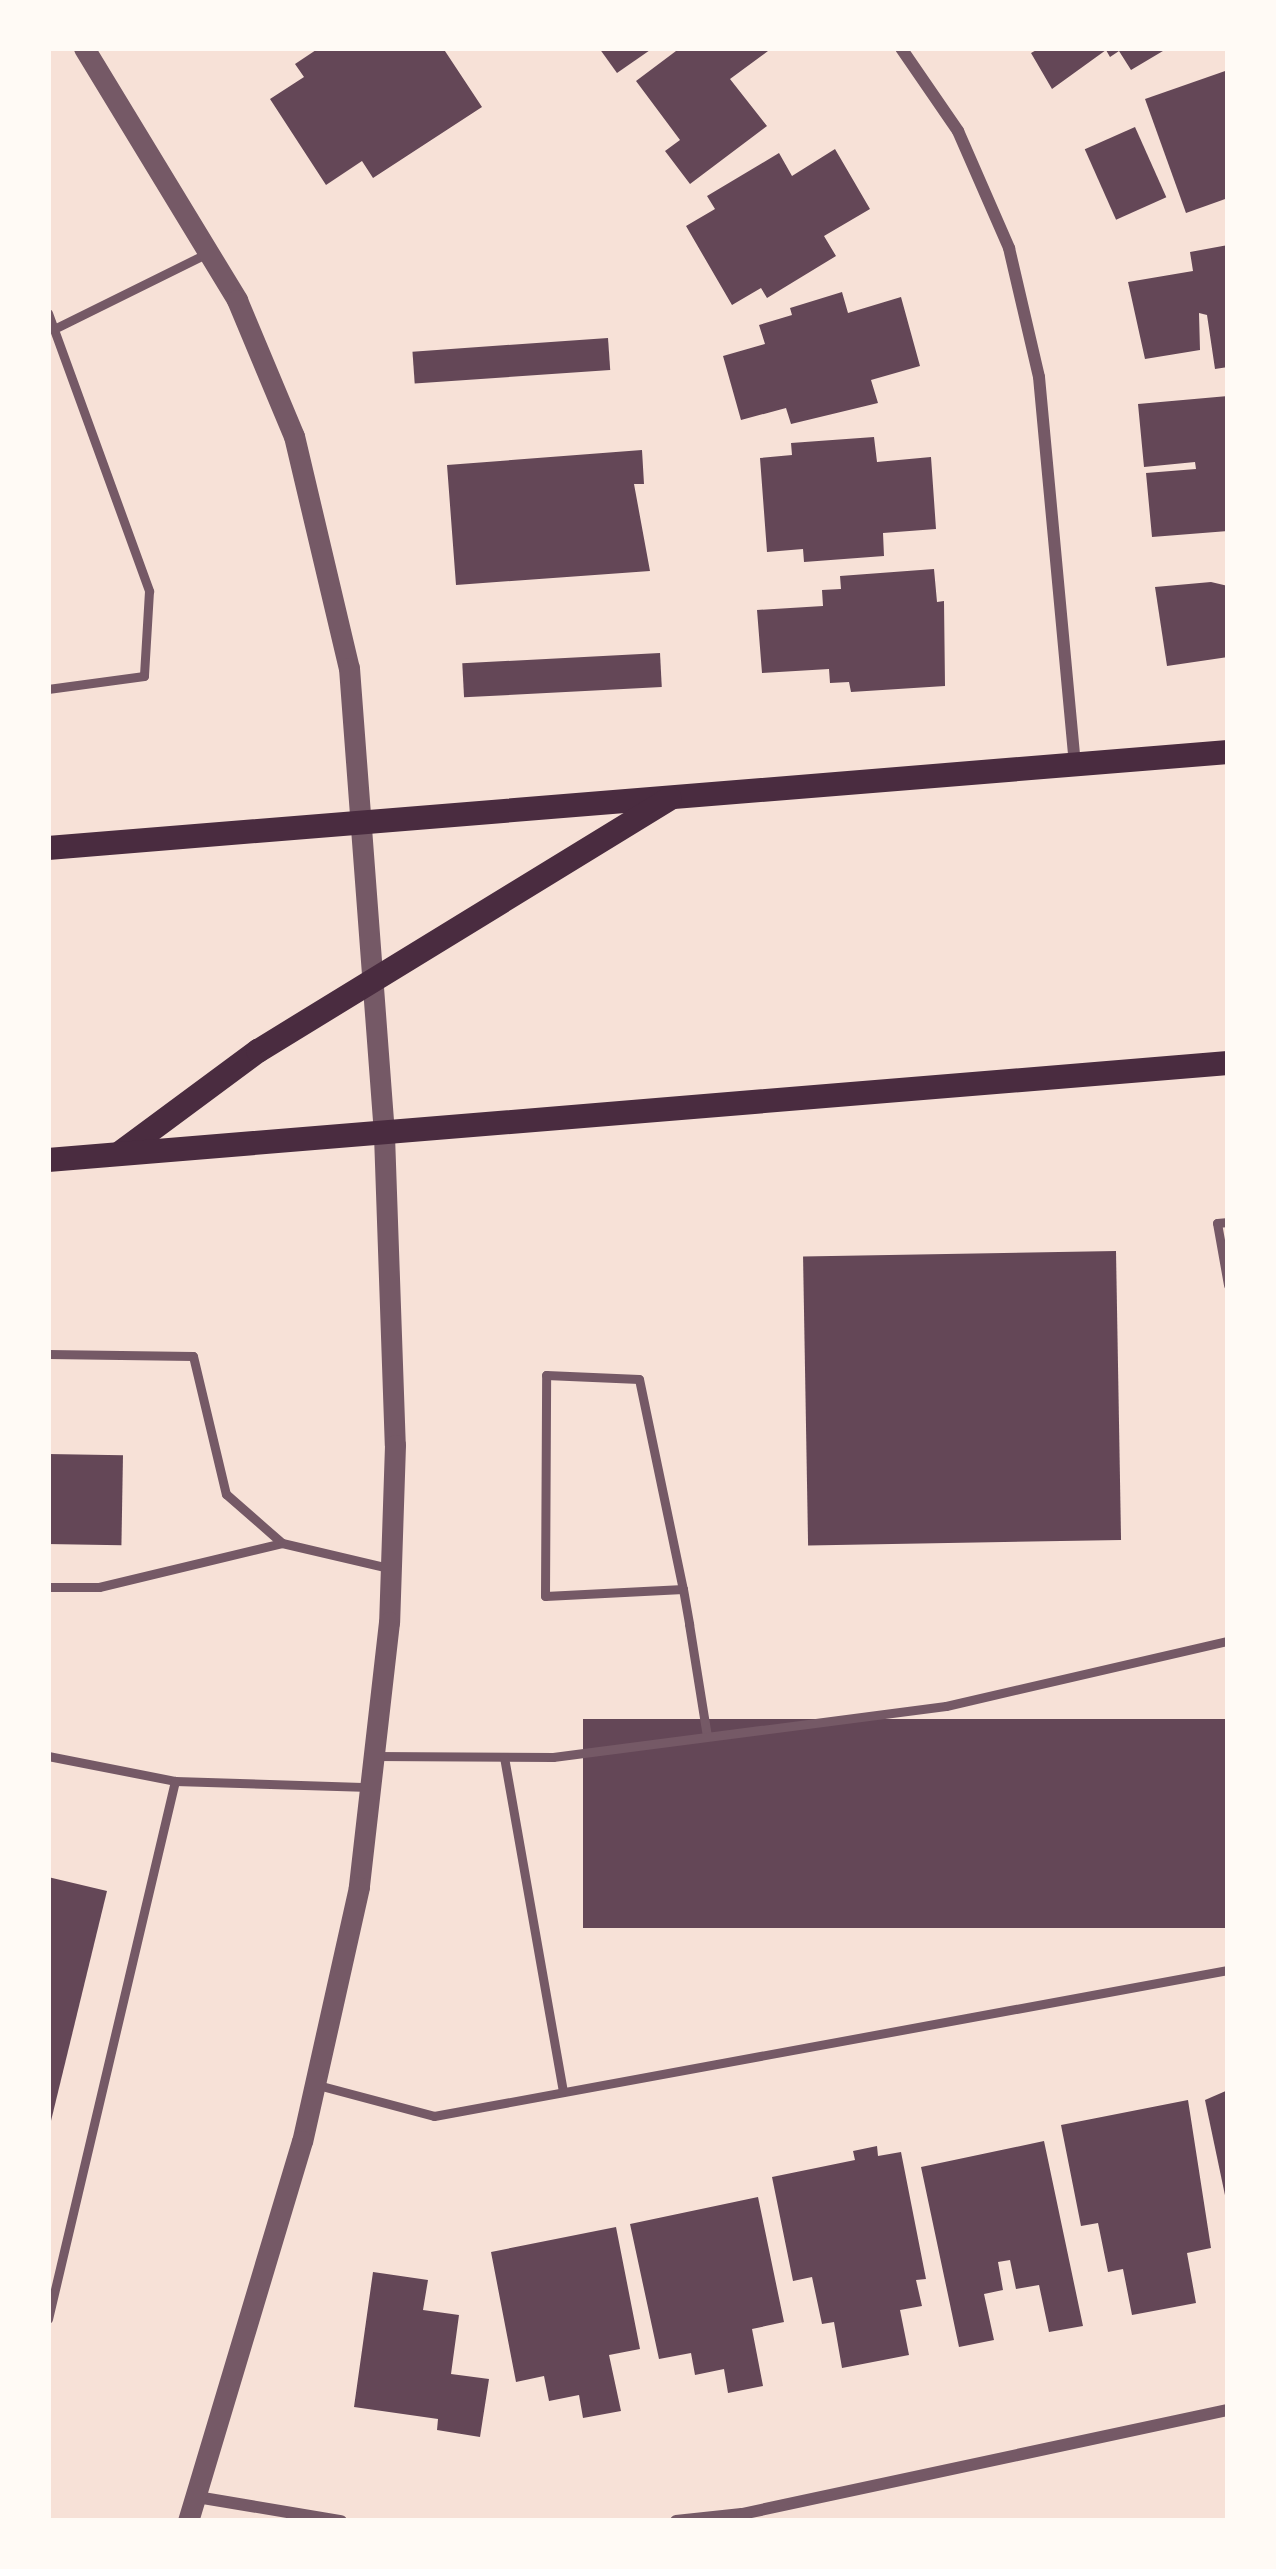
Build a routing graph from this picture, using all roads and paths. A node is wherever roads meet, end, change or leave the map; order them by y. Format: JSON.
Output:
{"nodes":[{"id":1,"x":84,"y":48,"type":"edge"},
{"id":2,"x":901,"y":48,"type":"edge"},
{"id":3,"x":208,"y":253,"type":"junction"},
{"id":4,"x":48,"y":313,"type":"edge"},
{"id":5,"x":58,"y":327,"type":"junction"},
{"id":6,"x":48,"y":689,"type":"edge"},
{"id":7,"x":1228,"y":752,"type":"edge"},
{"id":8,"x":1075,"y":764,"type":"junction"},
{"id":9,"x":675,"y":796,"type":"junction"},
{"id":10,"x":365,"y":820,"type":"junction"},
{"id":11,"x":48,"y":848,"type":"edge"},
{"id":12,"x":376,"y":981,"type":"junction"},
{"id":13,"x":1228,"y":1063,"type":"edge"},
{"id":14,"x":384,"y":1135,"type":"junction"},
{"id":15,"x":118,"y":1154,"type":"junction"},
{"id":16,"x":48,"y":1160,"type":"edge"},
{"id":17,"x":1228,"y":1222,"type":"edge"},
{"id":18,"x":1228,"y":1286,"type":"edge"},
{"id":19,"x":48,"y":1354,"type":"edge"},
{"id":20,"x":282,"y":1543,"type":"junction"},
{"id":21,"x":391,"y":1568,"type":"junction"},
{"id":22,"x":48,"y":1587,"type":"edge"},
{"id":23,"x":683,"y":1589,"type":"junction"},
{"id":24,"x":1228,"y":1641,"type":"edge"},
{"id":25,"x":707,"y":1737,"type":"junction"},
{"id":26,"x":48,"y":1756,"type":"edge"},
{"id":27,"x":374,"y":1756,"type":"junction"},
{"id":28,"x":504,"y":1756,"type":"junction"},
{"id":29,"x":175,"y":1781,"type":"junction"},
{"id":30,"x":370,"y":1787,"type":"junction"},
{"id":31,"x":1228,"y":1970,"type":"edge"},
{"id":32,"x":314,"y":2084,"type":"junction"},
{"id":33,"x":563,"y":2092,"type":"junction"},
{"id":34,"x":48,"y":2319,"type":"edge"},
{"id":35,"x":1228,"y":2410,"type":"edge"},
{"id":36,"x":197,"y":2497,"type":"junction"},
{"id":37,"x":188,"y":2521,"type":"edge"},
{"id":38,"x":340,"y":2521,"type":"edge"},
{"id":39,"x":676,"y":2521,"type":"edge"}],
"edges":[{"from":1,"to":3,"type":"street"},
{"from":2,"to":8,"type":"street"},
{"from":3,"to":5,"type":"lane"},
{"from":3,"to":10,"type":"street"},
{"from":4,"to":5,"type":"lane"},
{"from":5,"to":6,"type":"lane"},
{"from":7,"to":8,"type":"main road"},
{"from":8,"to":9,"type":"main road"},
{"from":9,"to":10,"type":"main road"},
{"from":9,"to":12,"type":"main road"},
{"from":10,"to":11,"type":"main road"},
{"from":10,"to":12,"type":"street"},
{"from":12,"to":14,"type":"street"},
{"from":12,"to":15,"type":"main road"},
{"from":13,"to":14,"type":"main road"},
{"from":14,"to":15,"type":"main road"},
{"from":14,"to":21,"type":"street"},
{"from":15,"to":16,"type":"main road"},
{"from":17,"to":18,"type":"lane"},
{"from":19,"to":20,"type":"lane"},
{"from":20,"to":21,"type":"lane"},
{"from":20,"to":22,"type":"lane"},
{"from":21,"to":27,"type":"street"},
{"from":23,"to":23,"type":"lane"},
{"from":23,"to":25,"type":"lane"},
{"from":24,"to":25,"type":"lane"},
{"from":25,"to":28,"type":"lane"},
{"from":26,"to":29,"type":"lane"},
{"from":27,"to":28,"type":"lane"},
{"from":27,"to":30,"type":"street"},
{"from":28,"to":33,"type":"lane"},
{"from":29,"to":30,"type":"lane"},
{"from":29,"to":34,"type":"lane"},
{"from":30,"to":32,"type":"street"},
{"from":31,"to":33,"type":"lane"},
{"from":32,"to":33,"type":"lane"},
{"from":32,"to":36,"type":"street"},
{"from":35,"to":39,"type":"street"},
{"from":36,"to":37,"type":"street"},
{"from":36,"to":38,"type":"street"}]}
